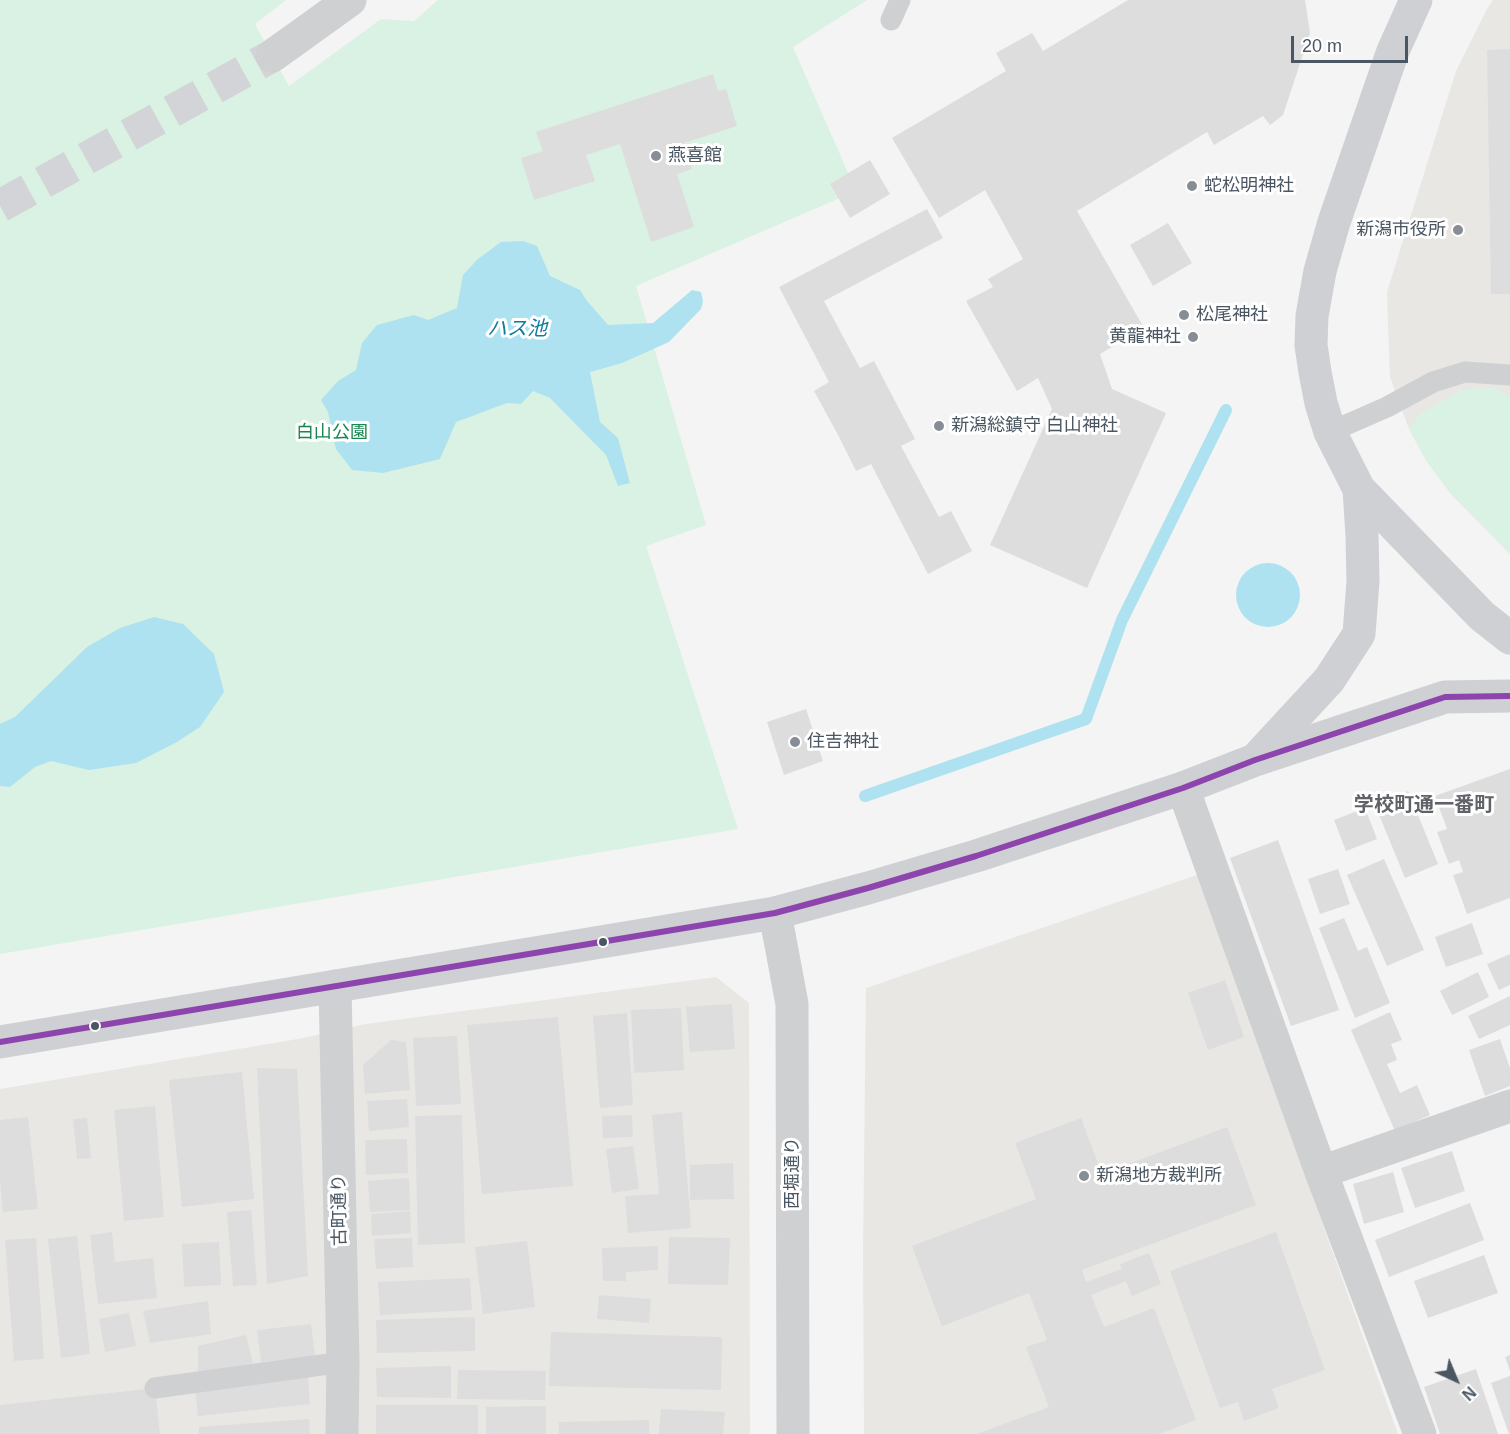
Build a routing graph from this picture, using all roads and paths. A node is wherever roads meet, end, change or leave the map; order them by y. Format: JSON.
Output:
{"nodes":[{"id":1,"x":350,"y":0,"type":"edge"},
{"id":2,"x":900,"y":0,"type":"edge"},
{"id":3,"x":1416,"y":0,"type":"edge"},
{"id":4,"x":891,"y":20,"type":"dead end"},
{"id":5,"x":272,"y":56,"type":"tunnel mouth"},
{"id":6,"x":1510,"y":375,"type":"edge"},
{"id":7,"x":1330,"y":432,"type":"junction"},
{"id":8,"x":1359,"y":489,"type":"junction"},
{"id":9,"x":1510,"y":638,"type":"edge"},
{"id":10,"x":1510,"y":696,"type":"edge"},
{"id":11,"x":1255,"y":760,"type":"junction"},
{"id":12,"x":1183,"y":788,"type":"junction"},
{"id":13,"x":775,"y":913,"type":"junction"},
{"id":14,"x":335,"y":986,"type":"junction"},
{"id":15,"x":0,"y":1042,"type":"edge"},
{"id":16,"x":1510,"y":1106,"type":"edge"},
{"id":17,"x":1321,"y":1172,"type":"junction"},
{"id":18,"x":343,"y":1362,"type":"junction"},
{"id":19,"x":155,"y":1388,"type":"dead end"},
{"id":20,"x":342,"y":1434,"type":"edge"},
{"id":21,"x":793,"y":1434,"type":"edge"},
{"id":22,"x":1420,"y":1434,"type":"edge"}],
"edges":[{"from":1,"to":5,"type":"street"},
{"from":2,"to":4,"type":"lane"},
{"from":3,"to":7,"type":"main road"},
{"from":6,"to":7,"type":"lane"},
{"from":7,"to":8,"type":"main road"},
{"from":8,"to":9,"type":"main road"},
{"from":8,"to":11,"type":"main road"},
{"from":10,"to":11,"type":"main road"},
{"from":11,"to":12,"type":"main road"},
{"from":12,"to":13,"type":"main road"},
{"from":12,"to":17,"type":"street"},
{"from":13,"to":14,"type":"main road"},
{"from":13,"to":21,"type":"street","name":"西堀通り"},
{"from":14,"to":15,"type":"main road"},
{"from":14,"to":18,"type":"street","name":"古町通り"},
{"from":16,"to":17,"type":"street"},
{"from":17,"to":22,"type":"street"},
{"from":18,"to":19,"type":"lane"},
{"from":18,"to":20,"type":"street","name":"古町通り"}]}
